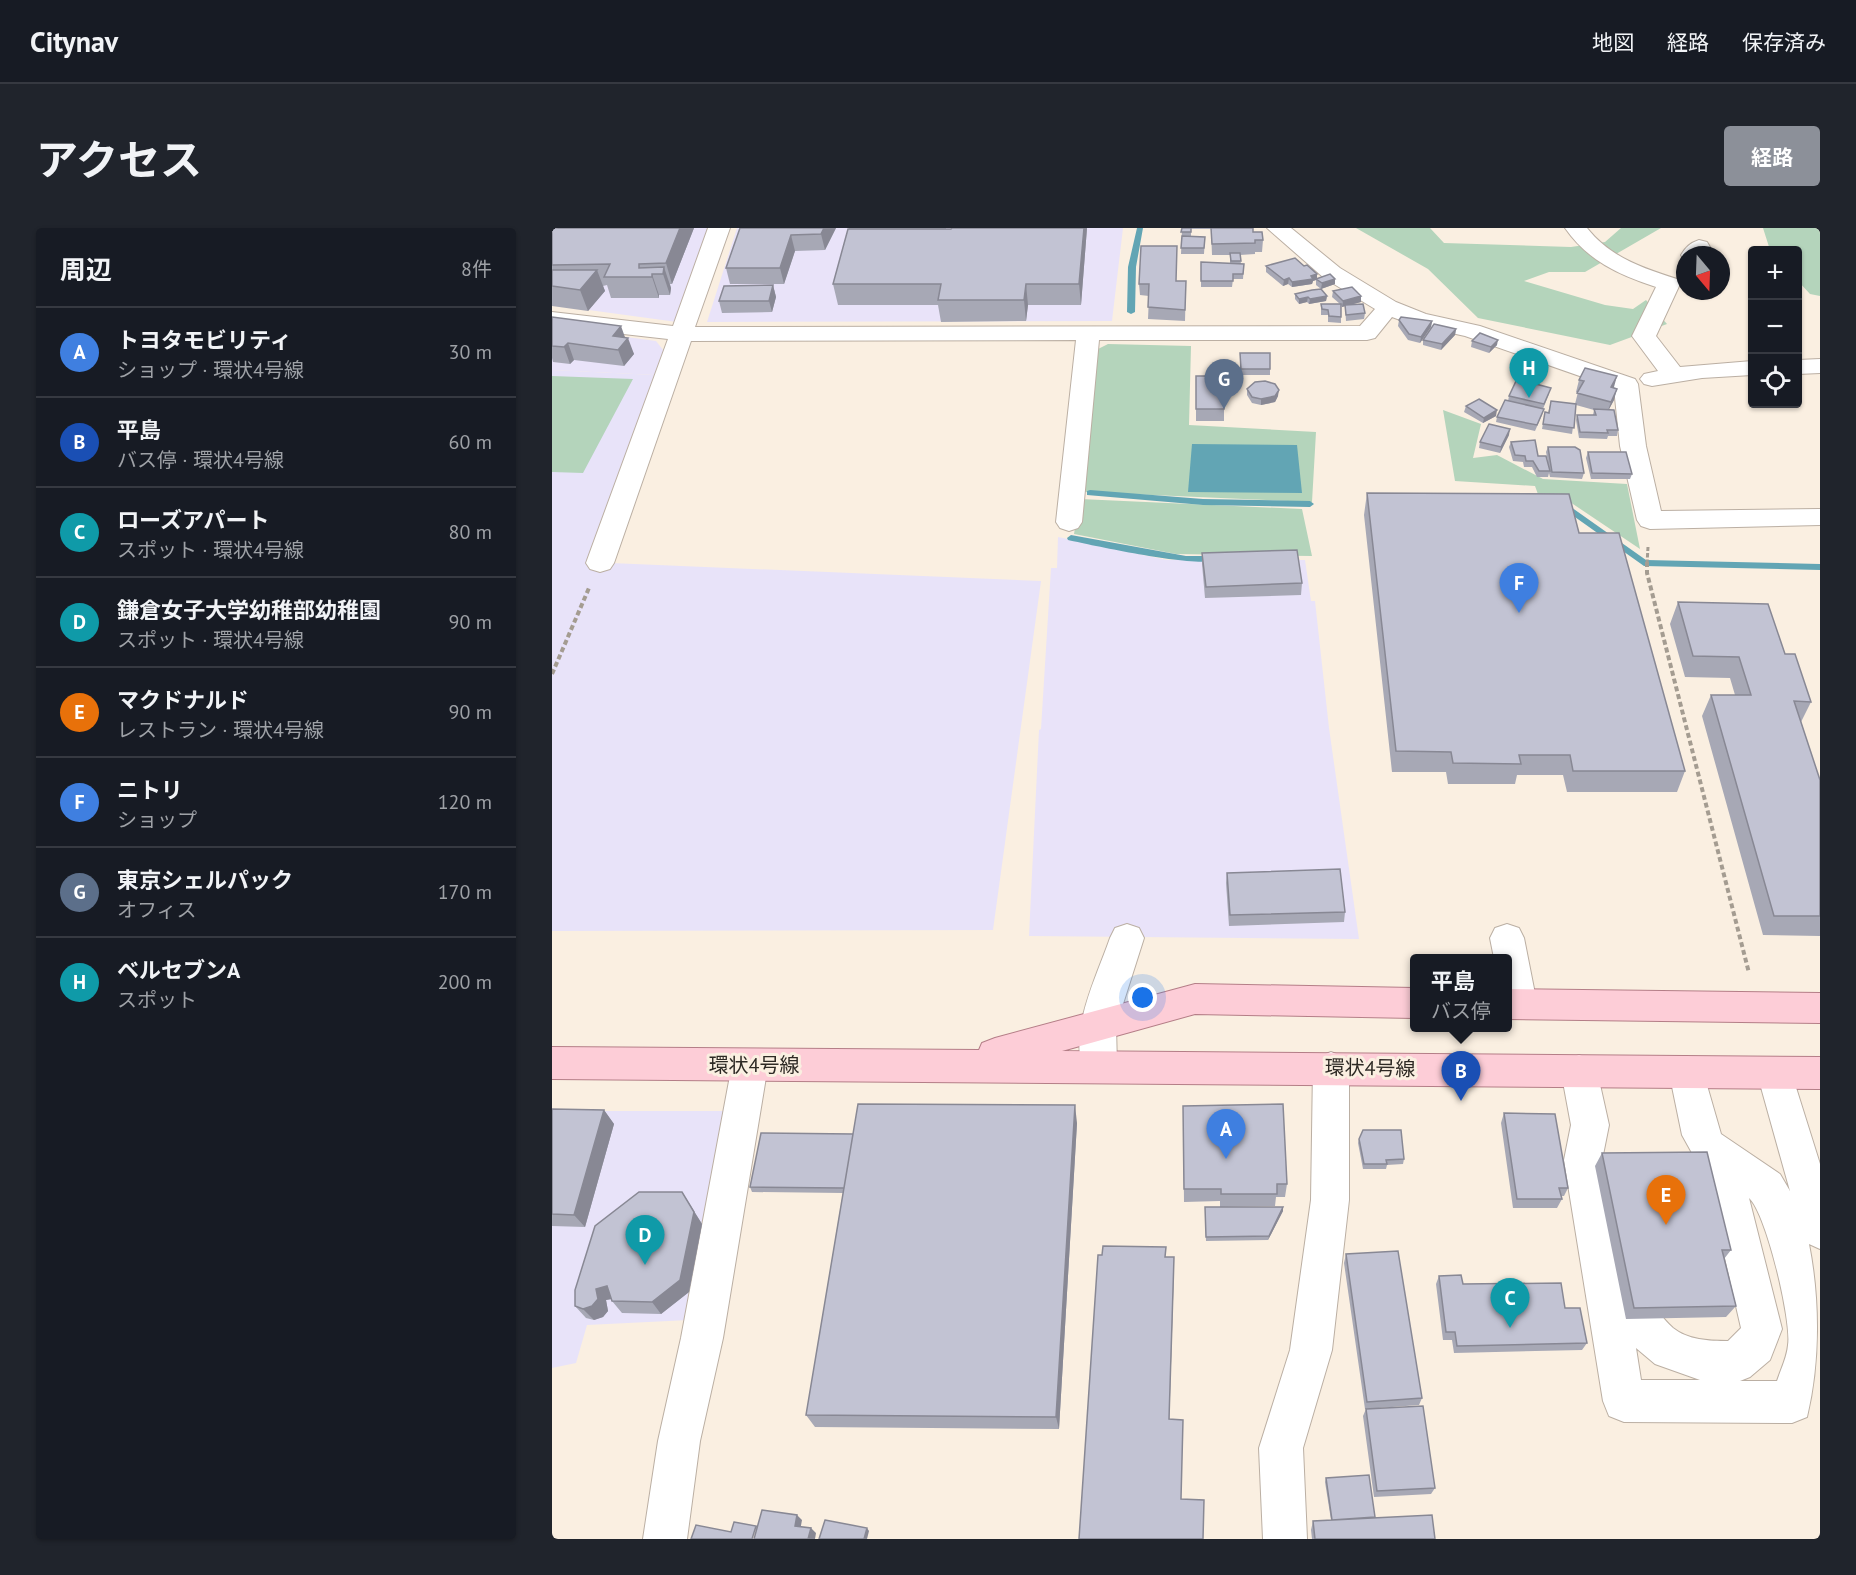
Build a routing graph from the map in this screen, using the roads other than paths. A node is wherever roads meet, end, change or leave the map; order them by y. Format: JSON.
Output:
{"nodes":[{"id":1,"x":719,"y":228,"type":"edge"},
{"id":2,"x":1278,"y":228,"type":"edge"},
{"id":3,"x":1576,"y":228,"type":"edge"},
{"id":4,"x":1676,"y":275,"type":"edge"},
{"id":5,"x":1669,"y":284,"type":"junction"},
{"id":6,"x":1388,"y":307,"type":"junction"},
{"id":7,"x":552,"y":319,"type":"edge"},
{"id":8,"x":681,"y":334,"type":"junction"},
{"id":9,"x":1088,"y":334,"type":"junction"},
{"id":10,"x":1820,"y":366,"type":"edge"},
{"id":11,"x":1802,"y":367,"type":"edge"},
{"id":12,"x":1748,"y":368,"type":"edge"},
{"id":13,"x":1672,"y":373,"type":"junction"},
{"id":14,"x":1626,"y":384,"type":"junction"},
{"id":15,"x":1820,"y":517,"type":"edge"},
{"id":16,"x":1069,"y":522,"type":"dead end"},
{"id":17,"x":600,"y":563,"type":"road end"},
{"id":18,"x":1127,"y":938,"type":"dead end"},
{"id":19,"x":1507,"y":938,"type":"dead end"},
{"id":20,"x":1508,"y":954,"type":"edge"},
{"id":21,"x":1410,"y":1003,"type":"edge"},
{"id":22,"x":1513,"y":1004,"type":"edge"},
{"id":23,"x":1820,"y":1008,"type":"edge"},
{"id":24,"x":1098,"y":1026,"type":"junction"},
{"id":25,"x":552,"y":1063,"type":"edge"},
{"id":26,"x":750,"y":1065,"type":"junction"},
{"id":27,"x":956,"y":1065,"type":"junction"},
{"id":28,"x":1098,"y":1066,"type":"junction"},
{"id":29,"x":1330,"y":1068,"type":"junction"},
{"id":30,"x":1579,"y":1071,"type":"junction"},
{"id":31,"x":1687,"y":1072,"type":"junction"},
{"id":32,"x":1775,"y":1073,"type":"junction"},
{"id":33,"x":1820,"y":1073,"type":"edge"},
{"id":34,"x":1590,"y":1125,"type":"junction"},
{"id":35,"x":1610,"y":1159,"type":"edge"},
{"id":36,"x":1717,"y":1161,"type":"junction"},
{"id":37,"x":1820,"y":1230,"type":"edge"},
{"id":38,"x":1641,"y":1321,"type":"edge"},
{"id":39,"x":665,"y":1539,"type":"edge"},
{"id":40,"x":1285,"y":1539,"type":"edge"}],
"edges":[{"from":1,"to":8,"type":"street"},
{"from":2,"to":6,"type":"street"},
{"from":3,"to":5,"type":"street"},
{"from":4,"to":5,"type":"street"},
{"from":5,"to":13,"type":"street"},
{"from":6,"to":9,"type":"street"},
{"from":6,"to":14,"type":"street"},
{"from":7,"to":8,"type":"street"},
{"from":8,"to":9,"type":"street"},
{"from":8,"to":17,"type":"street"},
{"from":9,"to":16,"type":"street"},
{"from":10,"to":11,"type":"street"},
{"from":12,"to":13,"type":"street"},
{"from":13,"to":14,"type":"street"},
{"from":14,"to":15,"type":"street"},
{"from":18,"to":24,"type":"street"},
{"from":19,"to":20,"type":"street"},
{"from":21,"to":24,"type":"main road","name":"環状4号線"},
{"from":22,"to":23,"type":"main road"},
{"from":24,"to":27,"type":"main road","name":"環状4号線"},
{"from":24,"to":28,"type":"street"},
{"from":25,"to":26,"type":"main road","name":"環状4号線"},
{"from":26,"to":27,"type":"main road","name":"環状4号線"},
{"from":26,"to":39,"type":"street"},
{"from":27,"to":28,"type":"main road","name":"環状4号線"},
{"from":28,"to":29,"type":"main road","name":"環状4号線"},
{"from":29,"to":30,"type":"main road","name":"環状4号線"},
{"from":29,"to":40,"type":"street"},
{"from":30,"to":31,"type":"main road","name":"環状4号線"},
{"from":30,"to":34,"type":"street"},
{"from":31,"to":32,"type":"main road","name":"環状4号線"},
{"from":31,"to":36,"type":"street"},
{"from":32,"to":33,"type":"main road","name":"環状4号線"},
{"from":32,"to":37,"type":"street"},
{"from":34,"to":35,"type":"street"},
{"from":34,"to":36,"type":"street"},
{"from":36,"to":38,"type":"street"}]}
